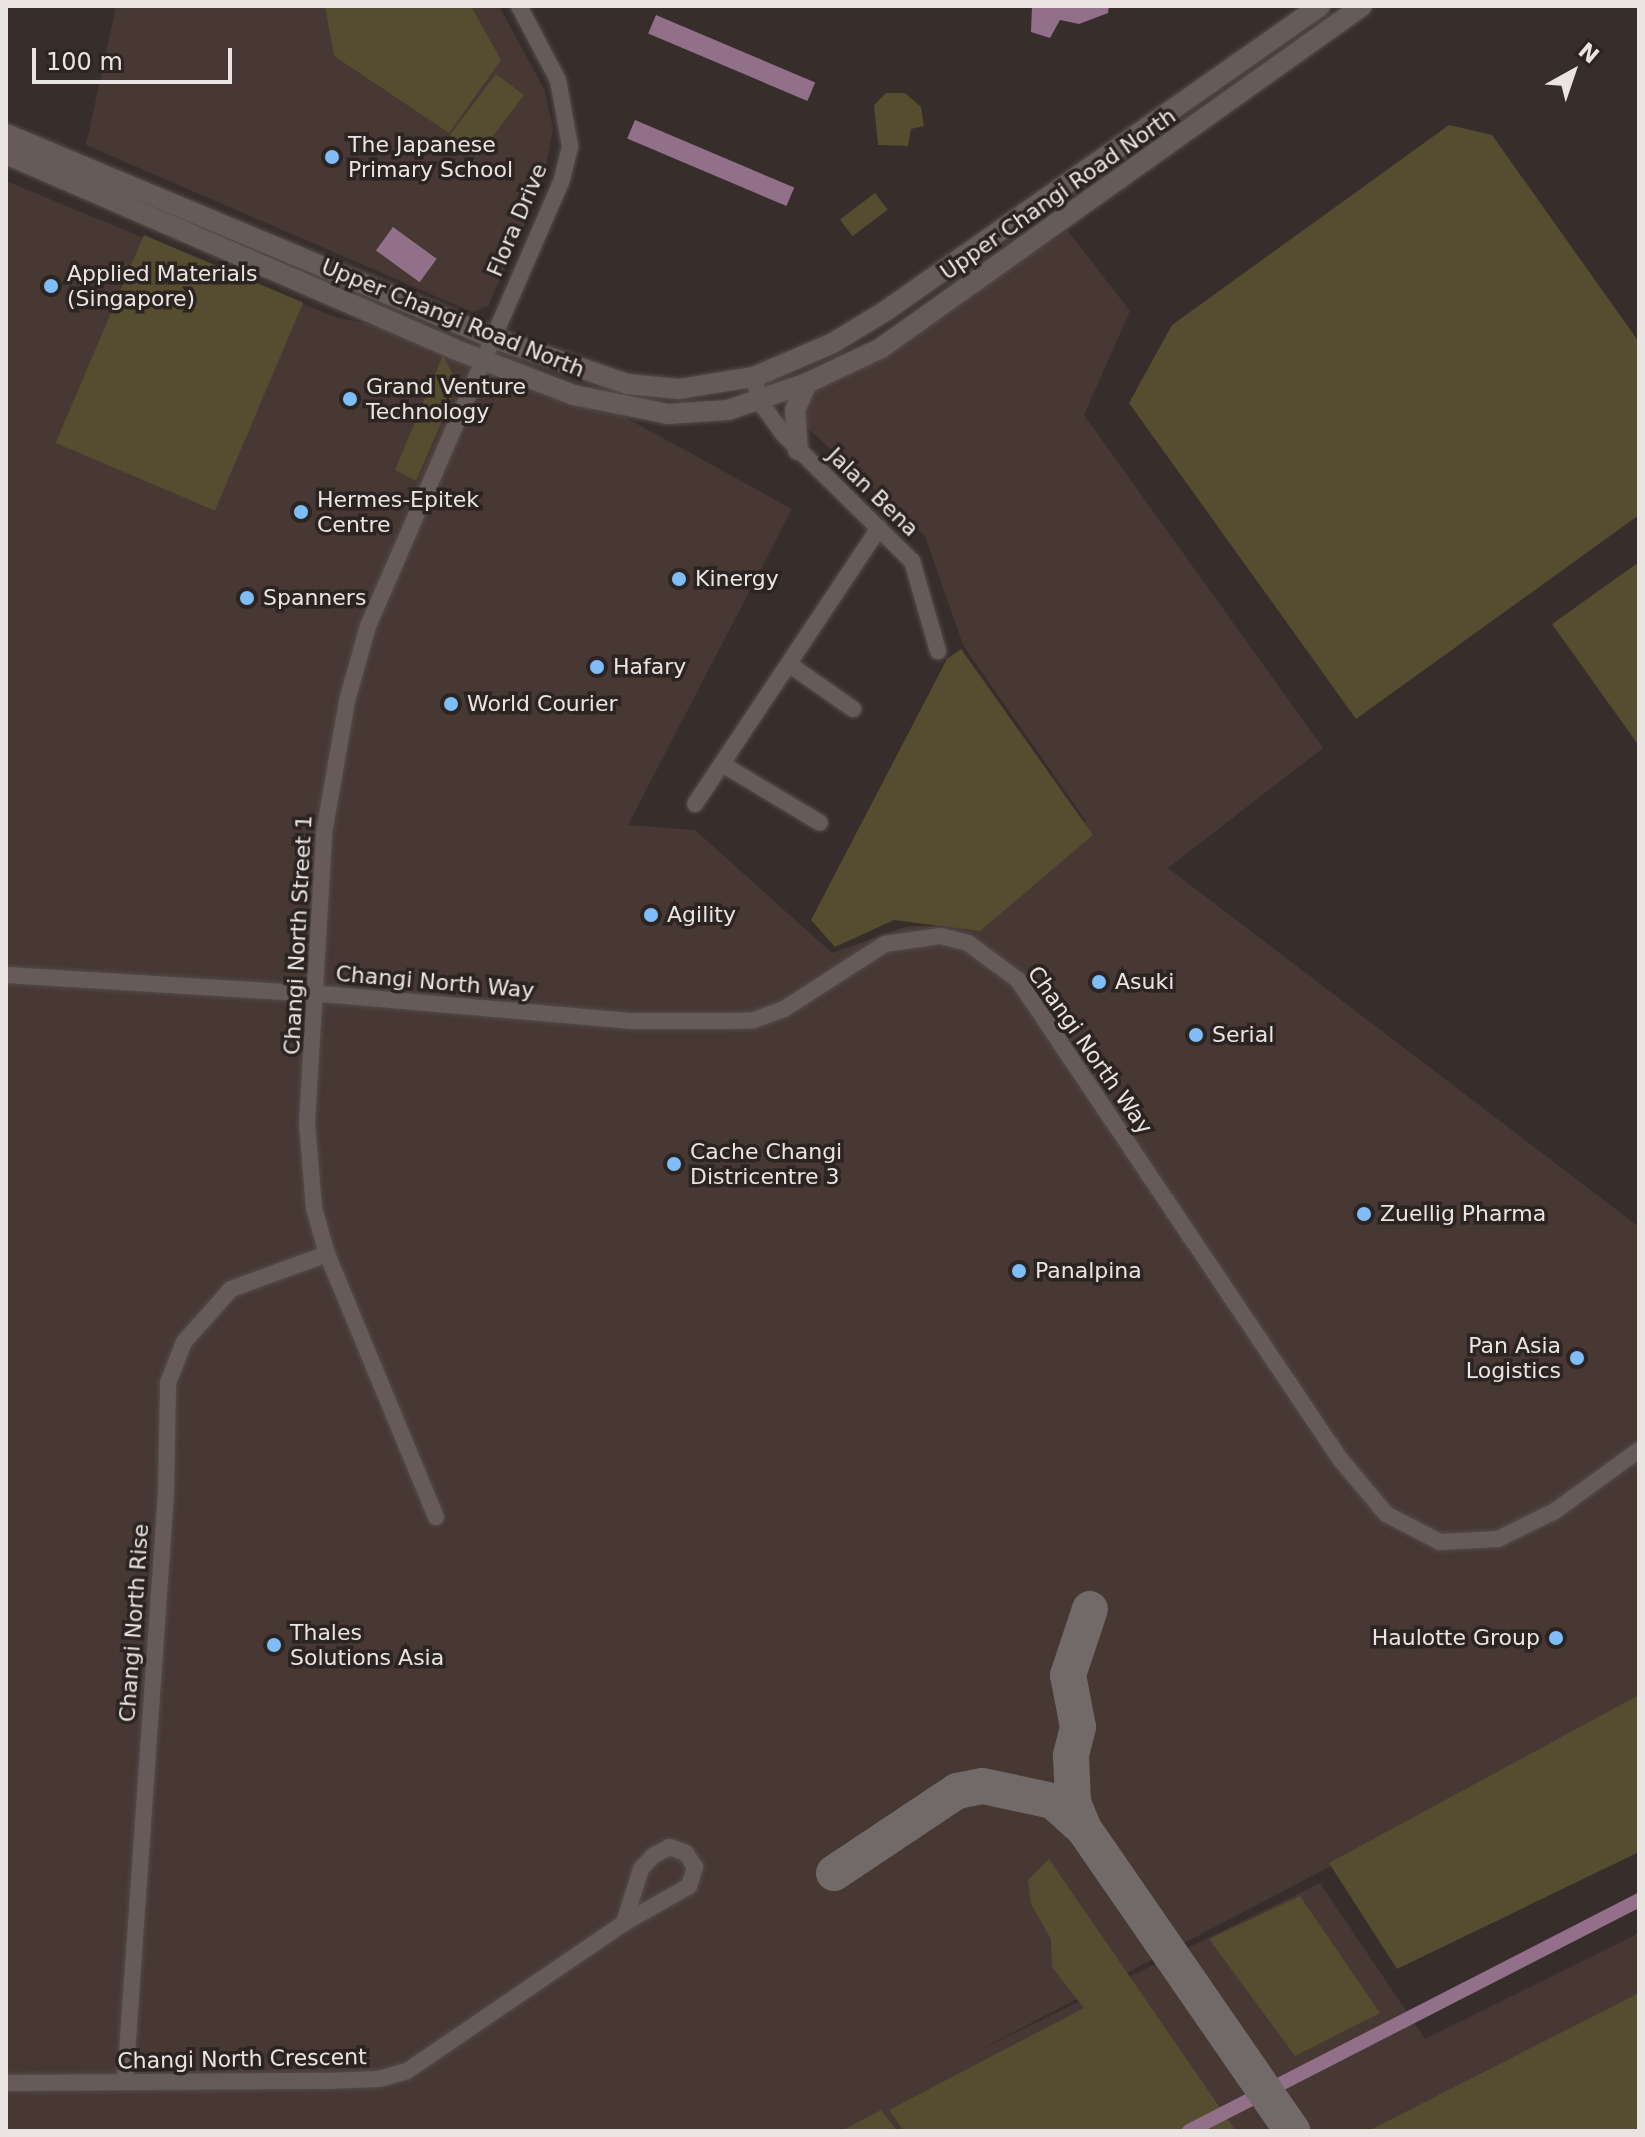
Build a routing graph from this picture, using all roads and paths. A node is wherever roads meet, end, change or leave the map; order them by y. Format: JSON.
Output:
{"nodes":[{"id":1,"x":519,"y":6,"type":"edge"},
{"id":2,"x":1320,"y":6,"type":"edge"},
{"id":3,"x":1362,"y":6,"type":"edge"},
{"id":4,"x":1203,"y":86,"type":"junction"},
{"id":5,"x":1231,"y":101,"type":"junction"},
{"id":6,"x":6,"y":134,"type":"edge"},
{"id":7,"x":6,"y":154,"type":"edge"},
{"id":8,"x":490,"y":337,"type":"junction"},
{"id":9,"x":479,"y":359,"type":"junction"},
{"id":10,"x":754,"y":377,"type":"junction"},
{"id":11,"x":807,"y":383,"type":"junction"},
{"id":12,"x":760,"y":402,"type":"junction"},
{"id":13,"x":798,"y":450,"type":"junction"},
{"id":14,"x":879,"y":528,"type":"junction"},
{"id":15,"x":938,"y":651,"type":"dead end"},
{"id":16,"x":790,"y":665,"type":"junction"},
{"id":17,"x":853,"y":709,"type":"dead end"},
{"id":18,"x":722,"y":764,"type":"junction"},
{"id":19,"x":695,"y":804,"type":"dead end"},
{"id":20,"x":820,"y":823,"type":"dead end"},
{"id":21,"x":6,"y":975,"type":"edge"},
{"id":22,"x":316,"y":994,"type":"junction"},
{"id":23,"x":327,"y":1254,"type":"junction"},
{"id":24,"x":1639,"y":1450,"type":"edge"},
{"id":25,"x":436,"y":1517,"type":"dead end"},
{"id":26,"x":624,"y":1923,"type":"junction"},
{"id":27,"x":125,"y":2082,"type":"junction"},
{"id":28,"x":6,"y":2083,"type":"edge"}],
"edges":[{"from":1,"to":8,"type":"street","name":"Flora Drive"},
{"from":2,"to":4,"type":"street","name":"Upper Changi Road North"},
{"from":3,"to":5,"type":"street","name":"Upper Changi Road North"},
{"from":4,"to":5,"type":"street"},
{"from":4,"to":10,"type":"street","name":"Upper Changi Road North"},
{"from":5,"to":11,"type":"street","name":"Upper Changi Road North"},
{"from":6,"to":8,"type":"street","name":"Upper Changi Road North"},
{"from":7,"to":9,"type":"street","name":"Upper Changi Road North"},
{"from":8,"to":9,"type":"street","name":"Flora Drive"},
{"from":8,"to":10,"type":"street","name":"Upper Changi Road North"},
{"from":9,"to":12,"type":"street","name":"Upper Changi Road North"},
{"from":9,"to":22,"type":"street","name":"Changi North Street 1"},
{"from":10,"to":12,"type":"street","name":"Jalan Bena"},
{"from":11,"to":12,"type":"street","name":"Upper Changi Road North"},
{"from":11,"to":13,"type":"street"},
{"from":12,"to":13,"type":"street","name":"Jalan Bena"},
{"from":13,"to":14,"type":"street","name":"Jalan Bena"},
{"from":14,"to":15,"type":"street","name":"Jalan Bena"},
{"from":14,"to":16,"type":"street"},
{"from":16,"to":17,"type":"street"},
{"from":16,"to":18,"type":"street"},
{"from":18,"to":19,"type":"street"},
{"from":18,"to":20,"type":"street"},
{"from":21,"to":22,"type":"street"},
{"from":22,"to":23,"type":"street","name":"Changi North Street 1"},
{"from":22,"to":24,"type":"street","name":"Changi North Way"},
{"from":23,"to":25,"type":"street","name":"Changi North Street 1"},
{"from":23,"to":27,"type":"street","name":"Changi North Rise"},
{"from":26,"to":26,"type":"street","name":"Changi North Crescent"},
{"from":26,"to":27,"type":"street","name":"Changi North Crescent"},
{"from":27,"to":28,"type":"street","name":"Changi North Crescent"}]}
